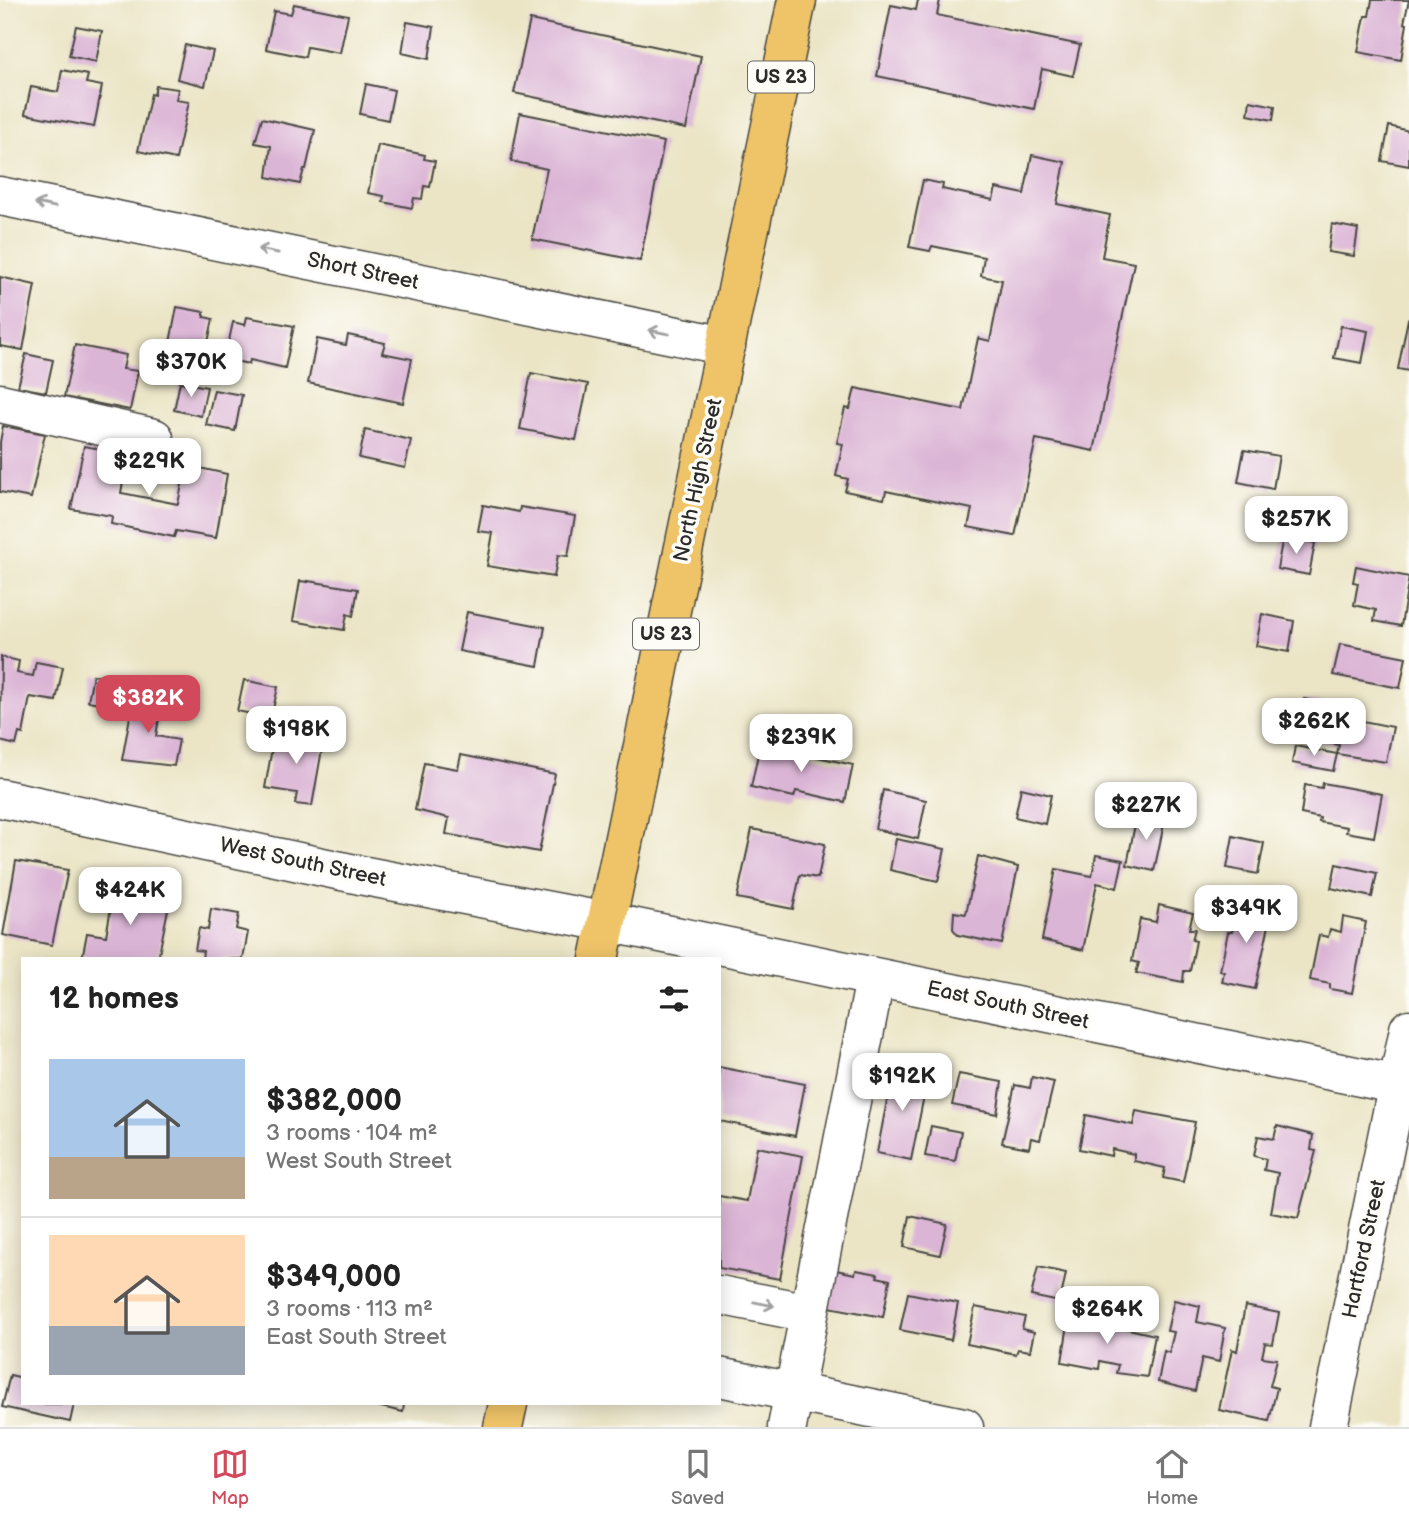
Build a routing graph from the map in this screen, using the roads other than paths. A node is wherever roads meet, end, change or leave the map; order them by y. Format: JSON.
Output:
{"nodes":[{"id":1,"x":797,"y":0,"type":"edge"},
{"id":2,"x":0,"y":196,"type":"edge"},
{"id":3,"x":726,"y":346,"type":"junction"},
{"id":4,"x":0,"y":403,"type":"edge"},
{"id":5,"x":155,"y":438,"type":"dead end"},
{"id":6,"x":0,"y":798,"type":"edge"},
{"id":7,"x":607,"y":922,"type":"junction"},
{"id":8,"x":599,"y":957,"type":"edge"},
{"id":9,"x":875,"y":979,"type":"junction"},
{"id":10,"x":1409,"y":1029,"type":"edge"},
{"id":11,"x":1403,"y":1086,"type":"edge"},
{"id":12,"x":721,"y":1295,"type":"edge"},
{"id":13,"x":809,"y":1313,"type":"junction"},
{"id":14,"x":721,"y":1378,"type":"edge"},
{"id":15,"x":508,"y":1405,"type":"edge"},
{"id":16,"x":790,"y":1410,"type":"edge"},
{"id":17,"x":503,"y":1427,"type":"edge"},
{"id":18,"x":964,"y":1427,"type":"edge"},
{"id":19,"x":1328,"y":1427,"type":"edge"}],
"edges":[{"from":1,"to":3,"type":"main road","name":"North High Street","number":"US 23"},
{"from":3,"to":2,"type":"street","name":"Short Street","one_way":true},
{"from":3,"to":7,"type":"main road","name":"North High Street","number":"US 23"},
{"from":4,"to":5,"type":"street"},
{"from":6,"to":7,"type":"street","name":"West South Street"},
{"from":7,"to":8,"type":"main road","name":"North High Street","number":"US 23"},
{"from":7,"to":9,"type":"street","name":"East South Street"},
{"from":9,"to":11,"type":"street","name":"East South Street"},
{"from":9,"to":13,"type":"street"},
{"from":10,"to":11,"type":"street","name":"Hartford Street"},
{"from":11,"to":19,"type":"street","name":"Hartford Street"},
{"from":12,"to":13,"type":"street","one_way":true},
{"from":13,"to":16,"type":"street"},
{"from":14,"to":16,"type":"street"},
{"from":15,"to":17,"type":"main road"},
{"from":16,"to":18,"type":"street"}]}
